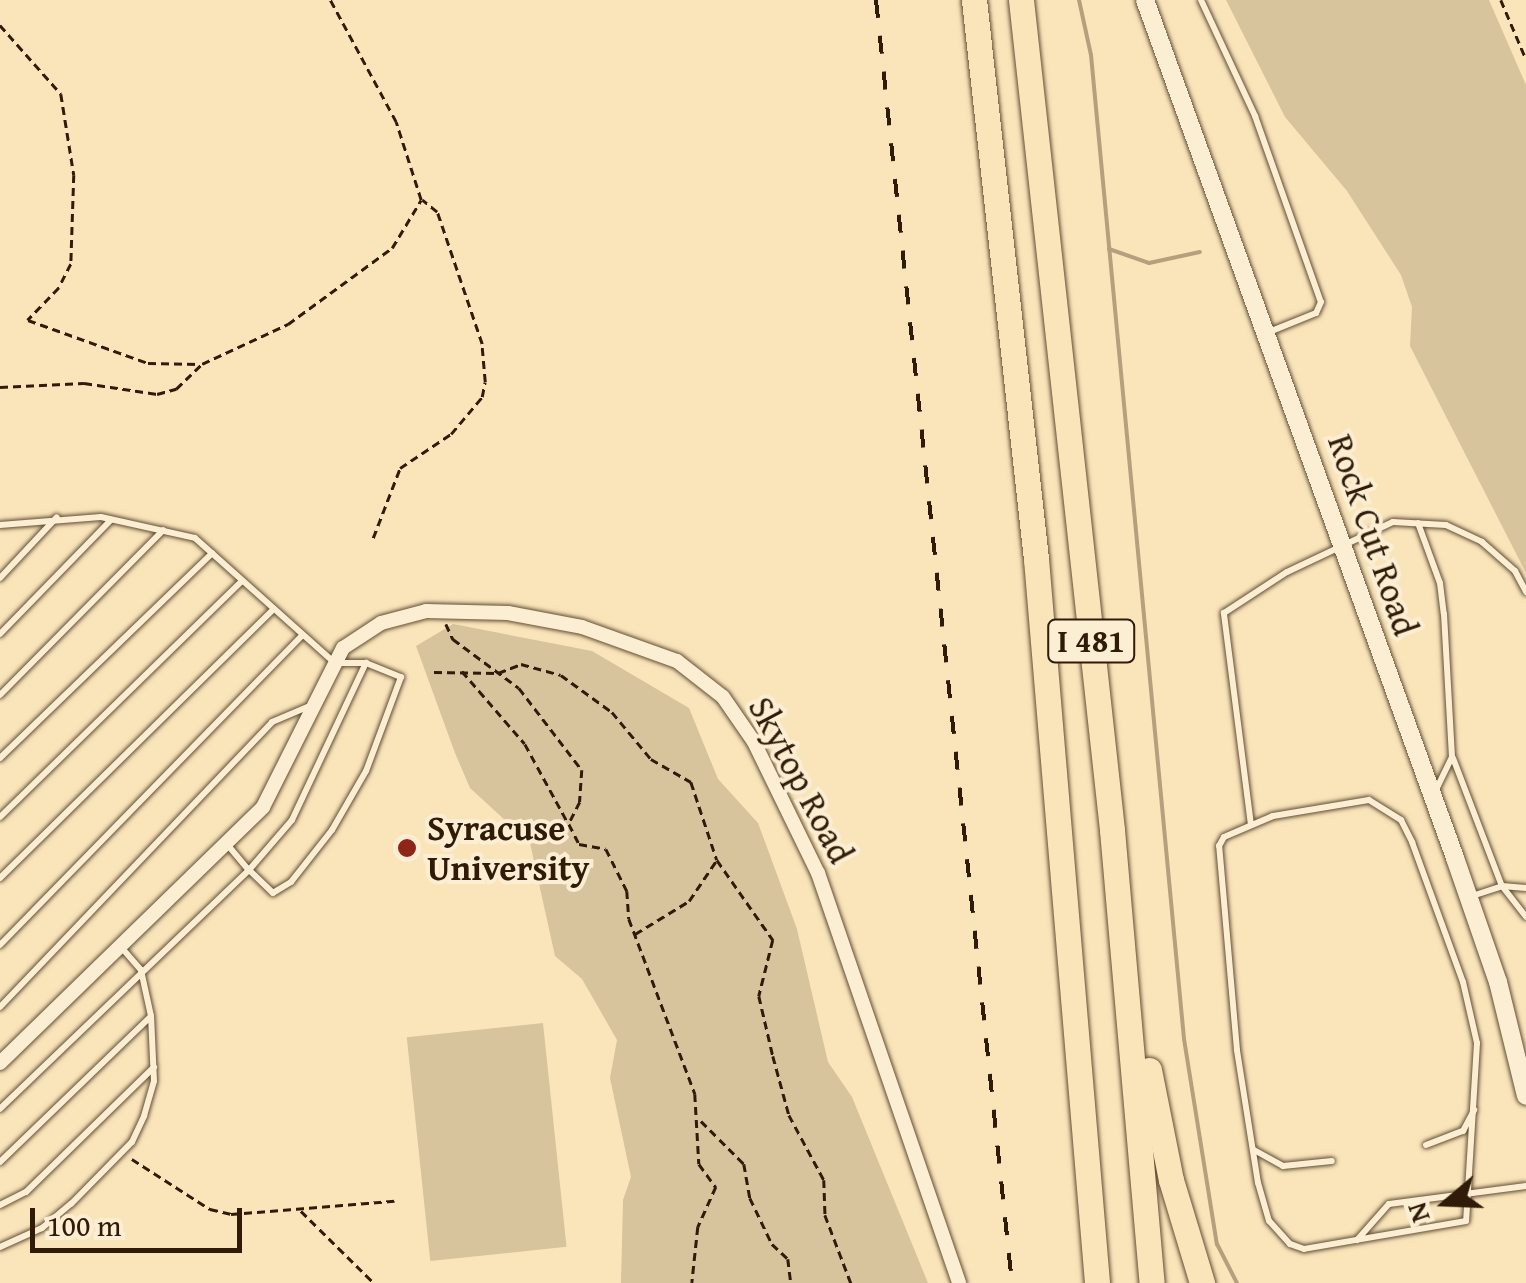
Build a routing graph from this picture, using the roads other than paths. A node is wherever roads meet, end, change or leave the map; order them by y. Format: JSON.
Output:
{"nodes":[{"id":1,"x":974,"y":0,"type":"edge"},
{"id":2,"x":1021,"y":0,"type":"edge"},
{"id":3,"x":1145,"y":0,"type":"edge"},
{"id":4,"x":1202,"y":0,"type":"edge"},
{"id":5,"x":1268,"y":332,"type":"junction"},
{"id":6,"x":58,"y":516,"type":"junction"},
{"id":7,"x":112,"y":519,"type":"junction"},
{"id":8,"x":1418,"y":523,"type":"junction"},
{"id":9,"x":0,"y":525,"type":"edge"},
{"id":10,"x":163,"y":530,"type":"junction"},
{"id":11,"x":1341,"y":544,"type":"junction"},
{"id":12,"x":212,"y":553,"type":"junction"},
{"id":13,"x":0,"y":578,"type":"edge"},
{"id":14,"x":243,"y":580,"type":"junction"},
{"id":15,"x":1526,"y":592,"type":"edge"},
{"id":16,"x":274,"y":608,"type":"junction"},
{"id":17,"x":0,"y":634,"type":"edge"},
{"id":18,"x":303,"y":634,"type":"junction"},
{"id":19,"x":334,"y":663,"type":"junction"},
{"id":20,"x":366,"y":663,"type":"junction"},
{"id":21,"x":0,"y":695,"type":"edge"},
{"id":22,"x":309,"y":707,"type":"junction"},
{"id":23,"x":1452,"y":757,"type":"junction"},
{"id":24,"x":0,"y":758,"type":"edge"},
{"id":25,"x":1432,"y":794,"type":"junction"},
{"id":26,"x":0,"y":818,"type":"edge"},
{"id":27,"x":1251,"y":825,"type":"junction"},
{"id":28,"x":1112,"y":830,"type":"junction"},
{"id":29,"x":225,"y":842,"type":"junction"},
{"id":30,"x":249,"y":870,"type":"junction"},
{"id":31,"x":0,"y":878,"type":"edge"},
{"id":32,"x":1502,"y":886,"type":"junction"},
{"id":33,"x":1526,"y":888,"type":"edge"},
{"id":34,"x":1469,"y":898,"type":"junction"},
{"id":35,"x":1526,"y":917,"type":"edge"},
{"id":36,"x":0,"y":945,"type":"edge"},
{"id":37,"x":120,"y":946,"type":"junction"},
{"id":38,"x":141,"y":970,"type":"junction"},
{"id":39,"x":0,"y":1008,"type":"edge"},
{"id":40,"x":151,"y":1016,"type":"junction"},
{"id":41,"x":0,"y":1063,"type":"edge"},
{"id":42,"x":154,"y":1067,"type":"junction"},
{"id":43,"x":1526,"y":1096,"type":"edge"},
{"id":44,"x":1477,"y":1104,"type":"junction"},
{"id":45,"x":0,"y":1110,"type":"edge"},
{"id":46,"x":1426,"y":1146,"type":"dead end"},
{"id":47,"x":1252,"y":1149,"type":"junction"},
{"id":48,"x":1332,"y":1161,"type":"dead end"},
{"id":49,"x":0,"y":1162,"type":"edge"},
{"id":50,"x":1526,"y":1186,"type":"edge"},
{"id":51,"x":1468,"y":1192,"type":"junction"},
{"id":52,"x":0,"y":1205,"type":"edge"},
{"id":53,"x":1357,"y":1240,"type":"junction"},
{"id":54,"x":0,"y":1246,"type":"edge"},
{"id":55,"x":959,"y":1283,"type":"edge"},
{"id":56,"x":1098,"y":1283,"type":"edge"},
{"id":57,"x":1152,"y":1283,"type":"edge"},
{"id":58,"x":1202,"y":1283,"type":"edge"}],
"edges":[{"from":1,"to":56,"type":"highway","number":"I 481"},
{"from":2,"to":28,"type":"highway","number":"I 481"},
{"from":3,"to":5,"type":"street","name":"Rock Cut Road"},
{"from":4,"to":5,"type":"lane"},
{"from":5,"to":11,"type":"street","name":"Rock Cut Road"},
{"from":6,"to":7,"type":"lane"},
{"from":6,"to":9,"type":"lane"},
{"from":6,"to":13,"type":"lane"},
{"from":7,"to":10,"type":"lane"},
{"from":7,"to":17,"type":"lane"},
{"from":8,"to":11,"type":"lane"},
{"from":8,"to":15,"type":"lane"},
{"from":8,"to":23,"type":"lane"},
{"from":10,"to":12,"type":"lane"},
{"from":10,"to":21,"type":"lane"},
{"from":11,"to":25,"type":"street","name":"Rock Cut Road"},
{"from":11,"to":27,"type":"lane"},
{"from":12,"to":14,"type":"lane"},
{"from":12,"to":24,"type":"lane"},
{"from":14,"to":16,"type":"lane"},
{"from":14,"to":26,"type":"lane"},
{"from":16,"to":18,"type":"lane"},
{"from":16,"to":31,"type":"lane"},
{"from":18,"to":19,"type":"lane"},
{"from":18,"to":36,"type":"lane"},
{"from":19,"to":20,"type":"lane"},
{"from":19,"to":22,"type":"street","name":"Skytop Road"},
{"from":19,"to":55,"type":"street","name":"Skytop Road"},
{"from":20,"to":30,"type":"lane"},
{"from":20,"to":30,"type":"lane"},
{"from":22,"to":29,"type":"street","name":"Skytop Road"},
{"from":22,"to":39,"type":"lane"},
{"from":23,"to":25,"type":"lane"},
{"from":23,"to":32,"type":"lane"},
{"from":25,"to":34,"type":"street","name":"Rock Cut Road"},
{"from":27,"to":44,"type":"lane"},
{"from":27,"to":47,"type":"lane"},
{"from":28,"to":57,"type":"highway","number":"I 481"},
{"from":28,"to":58,"type":"highway"},
{"from":29,"to":30,"type":"lane"},
{"from":29,"to":37,"type":"street","name":"Skytop Road"},
{"from":30,"to":38,"type":"lane"},
{"from":32,"to":33,"type":"lane"},
{"from":32,"to":34,"type":"lane"},
{"from":32,"to":35,"type":"lane"},
{"from":34,"to":43,"type":"street","name":"Rock Cut Road"},
{"from":37,"to":38,"type":"lane"},
{"from":37,"to":41,"type":"street","name":"Skytop Road"},
{"from":38,"to":40,"type":"lane"},
{"from":38,"to":45,"type":"lane"},
{"from":40,"to":42,"type":"lane"},
{"from":40,"to":49,"type":"lane"},
{"from":42,"to":52,"type":"lane"},
{"from":42,"to":54,"type":"lane"},
{"from":44,"to":46,"type":"lane"},
{"from":44,"to":51,"type":"lane"},
{"from":47,"to":48,"type":"lane"},
{"from":47,"to":53,"type":"lane"},
{"from":50,"to":51,"type":"lane"},
{"from":51,"to":53,"type":"lane"},
{"from":51,"to":53,"type":"lane"}]}
